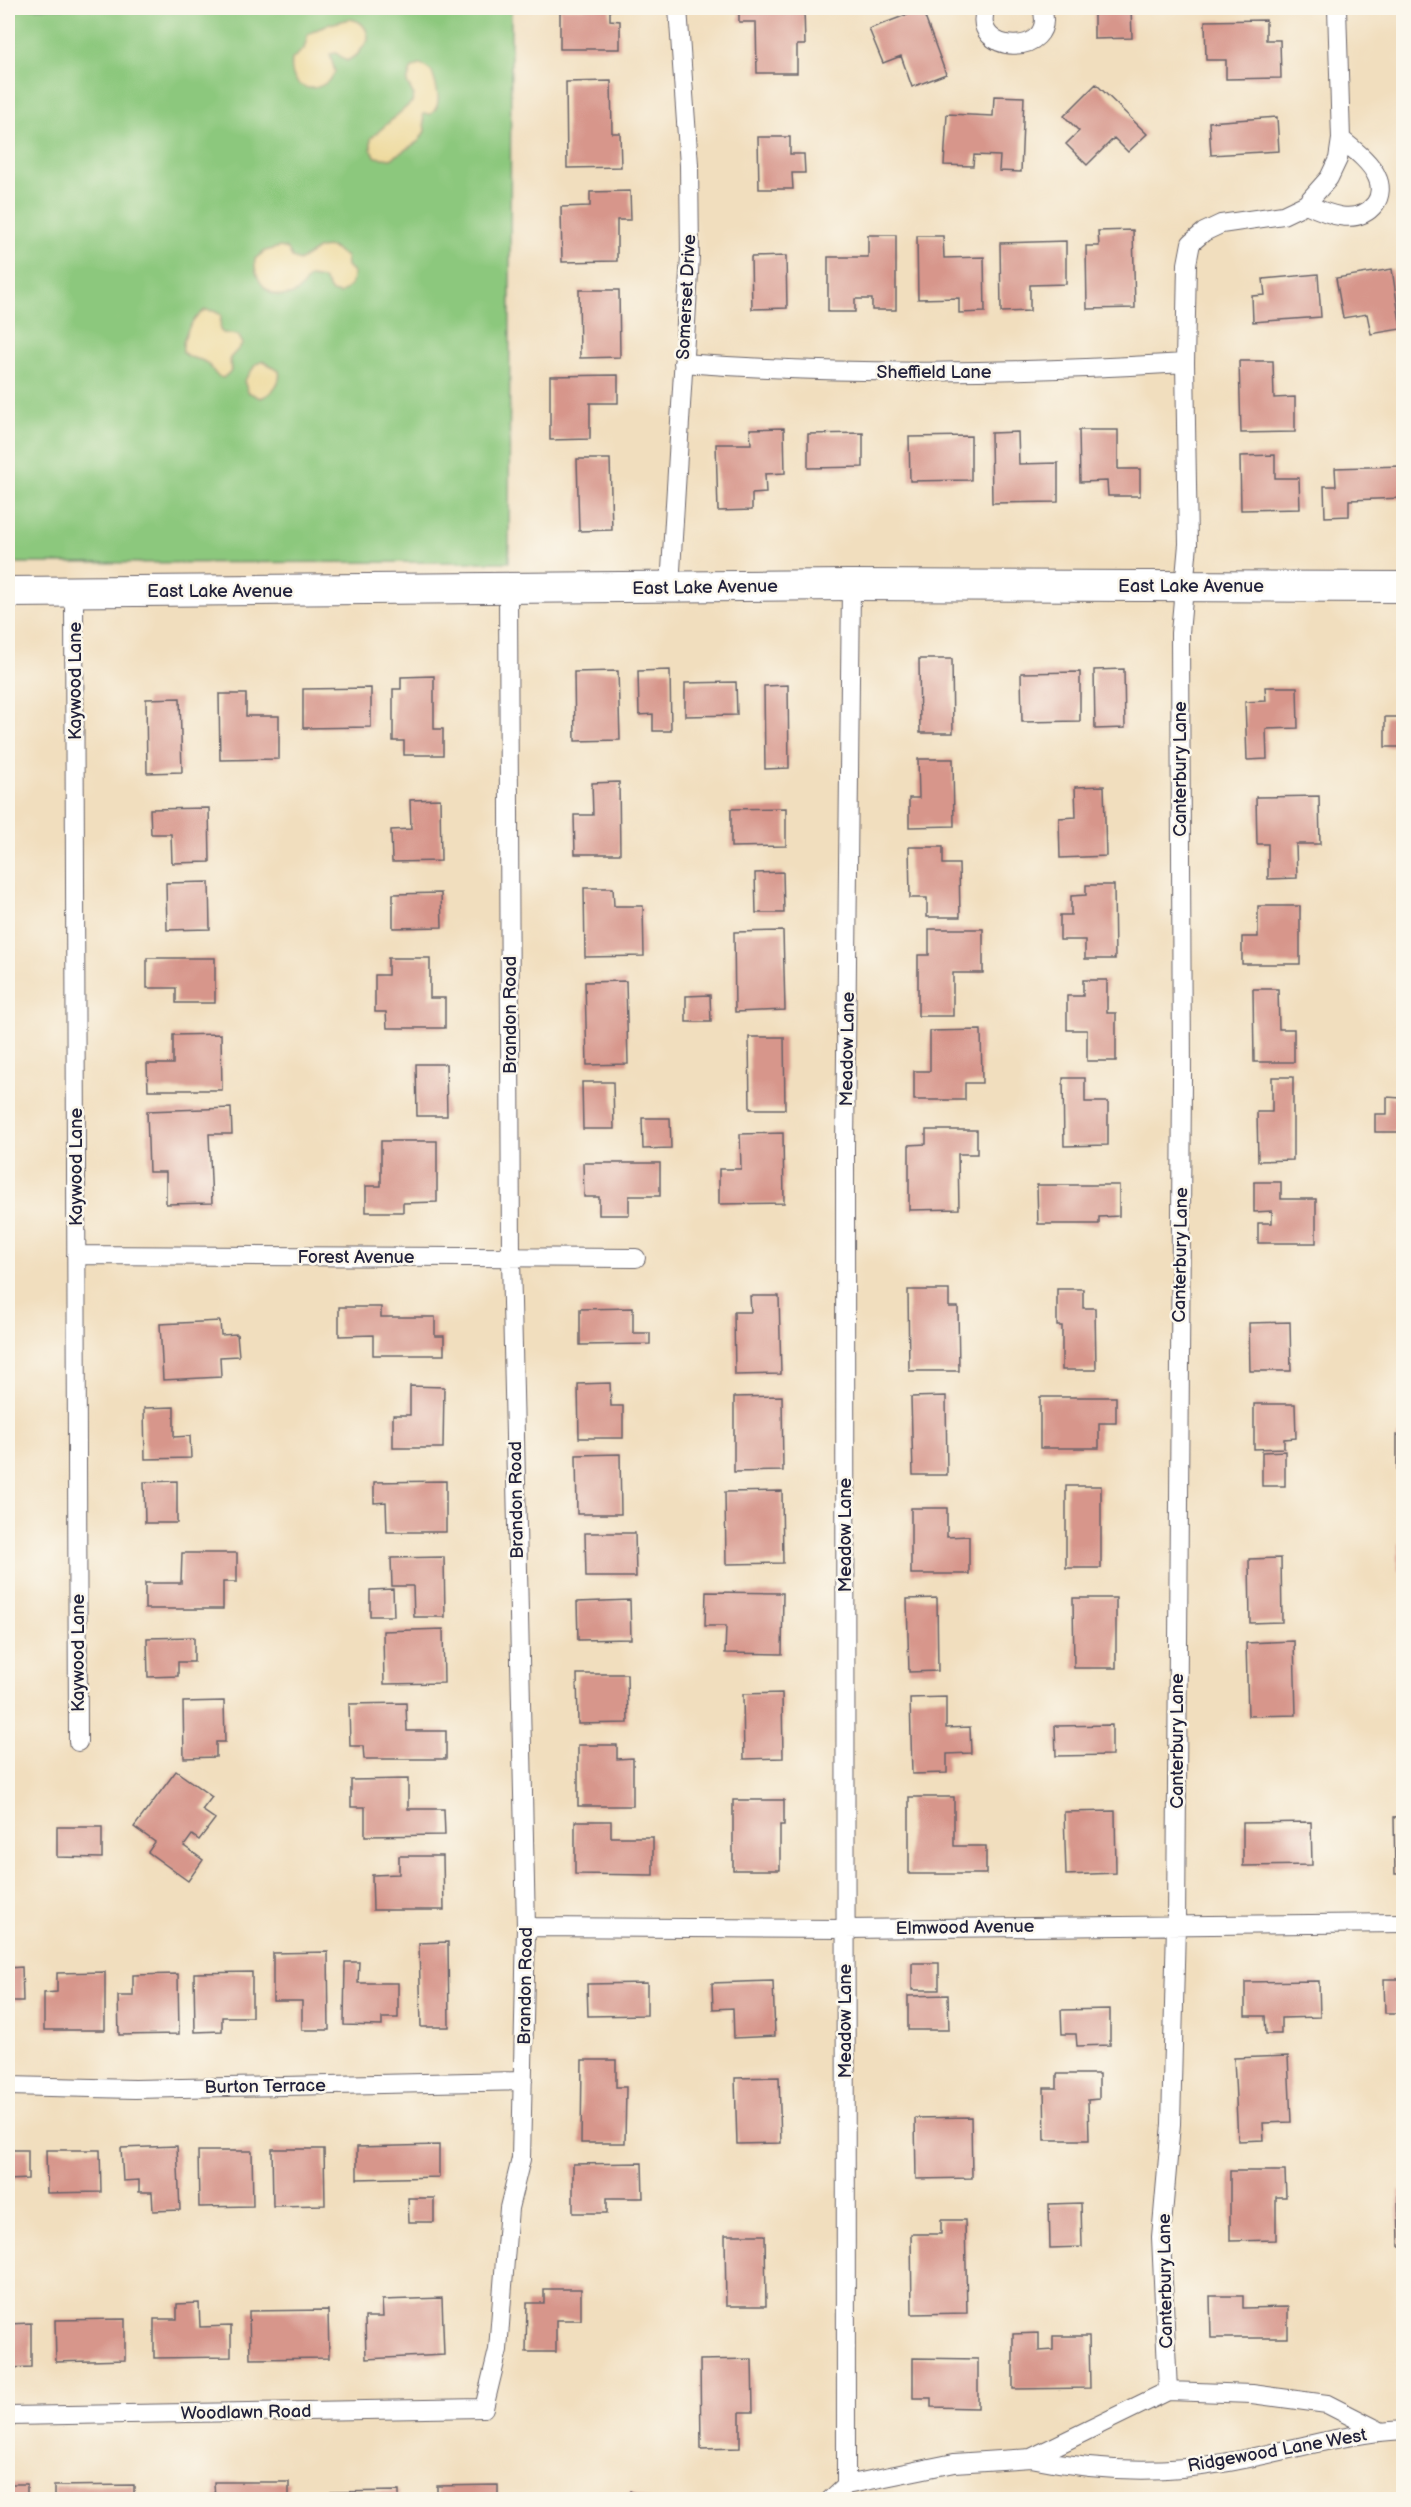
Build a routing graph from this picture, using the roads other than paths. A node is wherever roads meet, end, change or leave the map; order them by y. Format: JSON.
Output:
{"nodes":[{"id":1,"x":678,"y":8,"type":"edge"},
{"id":2,"x":986,"y":8,"type":"edge"},
{"id":3,"x":1042,"y":8,"type":"edge"},
{"id":4,"x":1337,"y":8,"type":"edge"},
{"id":5,"x":1341,"y":139,"type":"junction"},
{"id":6,"x":1306,"y":204,"type":"junction"},
{"id":7,"x":683,"y":363,"type":"junction"},
{"id":8,"x":1185,"y":363,"type":"junction"},
{"id":9,"x":852,"y":585,"type":"junction"},
{"id":10,"x":1183,"y":586,"type":"junction"},
{"id":11,"x":670,"y":587,"type":"junction"},
{"id":12,"x":1404,"y":587,"type":"edge"},
{"id":13,"x":508,"y":589,"type":"junction"},
{"id":14,"x":8,"y":592,"type":"edge"},
{"id":15,"x":74,"y":592,"type":"junction"},
{"id":16,"x":76,"y":1255,"type":"junction"},
{"id":17,"x":511,"y":1258,"type":"junction"},
{"id":18,"x":636,"y":1258,"type":"dead end"},
{"id":19,"x":78,"y":1742,"type":"dead end"},
{"id":20,"x":1404,"y":1923,"type":"edge"},
{"id":21,"x":1176,"y":1924,"type":"junction"},
{"id":22,"x":526,"y":1928,"type":"junction"},
{"id":23,"x":845,"y":1929,"type":"junction"},
{"id":24,"x":523,"y":2081,"type":"junction"},
{"id":25,"x":8,"y":2086,"type":"edge"},
{"id":26,"x":1168,"y":2391,"type":"junction"},
{"id":27,"x":484,"y":2409,"type":"joint"},
{"id":28,"x":8,"y":2416,"type":"edge"},
{"id":29,"x":1404,"y":2430,"type":"edge"},
{"id":30,"x":1380,"y":2431,"type":"junction"},
{"id":31,"x":1031,"y":2458,"type":"junction"},
{"id":32,"x":846,"y":2485,"type":"junction"},
{"id":33,"x":830,"y":2499,"type":"edge"}],
"edges":[{"from":1,"to":7,"type":"street","name":"Somerset Drive"},
{"from":2,"to":3,"type":"street"},
{"from":4,"to":5,"type":"street","name":"Canterbury Lane"},
{"from":5,"to":6,"type":"street","name":"Canterbury Lane"},
{"from":5,"to":6,"type":"street"},
{"from":6,"to":8,"type":"street","name":"Canterbury Lane"},
{"from":7,"to":8,"type":"street","name":"Sheffield Lane"},
{"from":7,"to":11,"type":"street","name":"Somerset Drive"},
{"from":8,"to":10,"type":"street","name":"Canterbury Lane"},
{"from":9,"to":10,"type":"main road","name":"East Lake Avenue"},
{"from":9,"to":11,"type":"main road","name":"East Lake Avenue"},
{"from":9,"to":23,"type":"street","name":"Meadow Lane"},
{"from":10,"to":12,"type":"main road","name":"East Lake Avenue"},
{"from":10,"to":21,"type":"street","name":"Canterbury Lane"},
{"from":11,"to":13,"type":"main road","name":"East Lake Avenue"},
{"from":13,"to":15,"type":"main road","name":"East Lake Avenue"},
{"from":13,"to":17,"type":"street","name":"Brandon Road"},
{"from":14,"to":15,"type":"main road","name":"East Lake Avenue"},
{"from":15,"to":16,"type":"street","name":"Kaywood Lane"},
{"from":16,"to":17,"type":"street","name":"Forest Avenue"},
{"from":16,"to":19,"type":"street","name":"Kaywood Lane"},
{"from":17,"to":18,"type":"street","name":"Forest Avenue"},
{"from":17,"to":22,"type":"street","name":"Brandon Road"},
{"from":20,"to":21,"type":"street","name":"Elmwood Avenue"},
{"from":21,"to":23,"type":"street","name":"Elmwood Avenue"},
{"from":21,"to":26,"type":"street","name":"Canterbury Lane"},
{"from":22,"to":23,"type":"street","name":"Elmwood Avenue"},
{"from":22,"to":24,"type":"street","name":"Brandon Road"},
{"from":23,"to":32,"type":"street","name":"Meadow Lane"},
{"from":24,"to":25,"type":"street","name":"Burton Terrace"},
{"from":24,"to":27,"type":"street","name":"Brandon Road"},
{"from":26,"to":30,"type":"street","name":"Ridgewood Lane West"},
{"from":26,"to":31,"type":"street"},
{"from":27,"to":28,"type":"street","name":"Woodlawn Road"},
{"from":29,"to":30,"type":"street","name":"Ridgewood Lane West"},
{"from":30,"to":31,"type":"street","name":"Ridgewood Lane West"},
{"from":31,"to":32,"type":"street"},
{"from":32,"to":33,"type":"street"}]}
